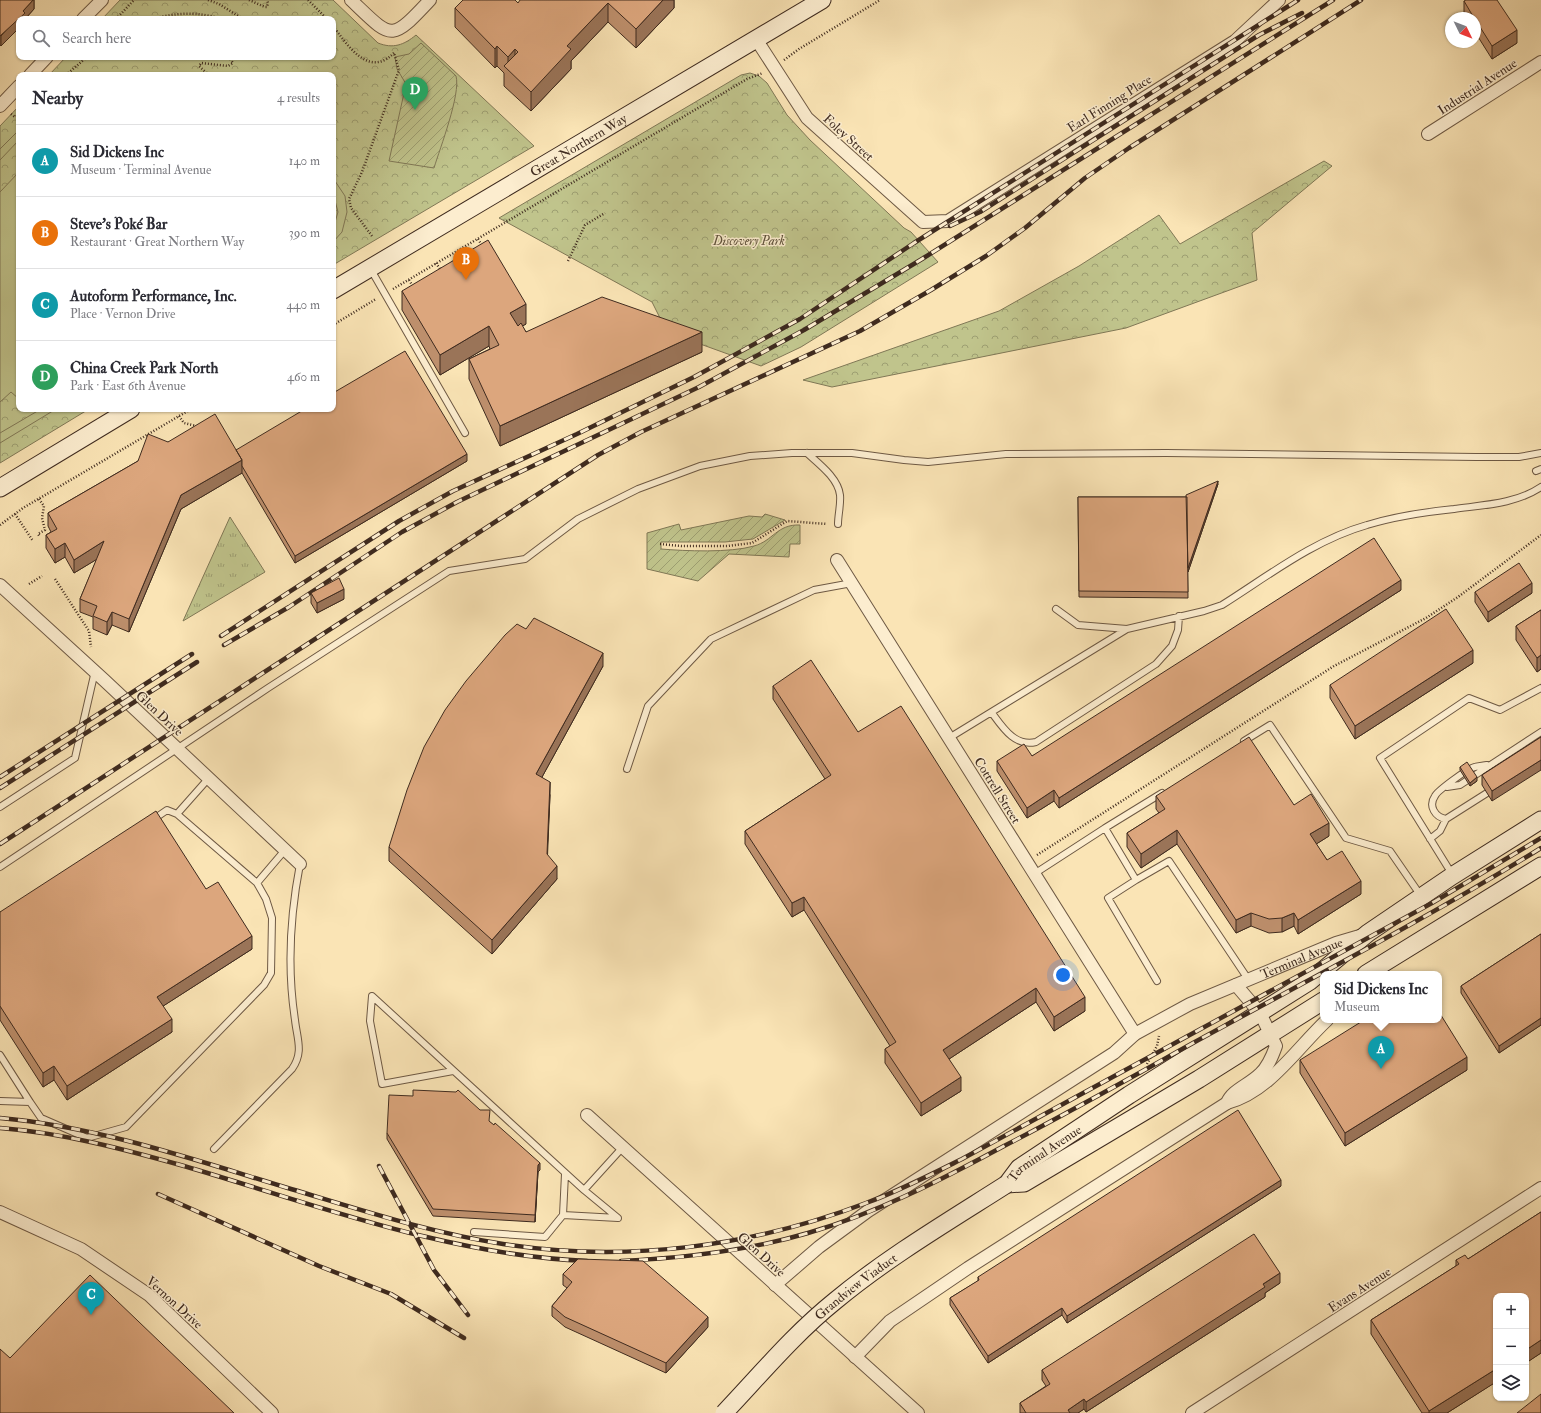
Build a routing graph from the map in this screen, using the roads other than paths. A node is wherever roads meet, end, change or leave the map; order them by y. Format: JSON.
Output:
{"nodes":[{"id":1,"x":102,"y":0,"type":"edge"},
{"id":2,"x":350,"y":0,"type":"edge"},
{"id":3,"x":430,"y":0,"type":"edge"},
{"id":4,"x":822,"y":0,"type":"edge"},
{"id":5,"x":1279,"y":0,"type":"edge"},
{"id":6,"x":86,"y":16,"type":"edge"},
{"id":7,"x":756,"y":39,"type":"junction"},
{"id":8,"x":44,"y":60,"type":"edge"},
{"id":9,"x":1541,"y":62,"type":"edge"},
{"id":10,"x":33,"y":72,"type":"edge"},
{"id":11,"x":16,"y":89,"type":"edge"},
{"id":12,"x":0,"y":106,"type":"edge"},
{"id":13,"x":1428,"y":134,"type":"dead end"},
{"id":14,"x":948,"y":221,"type":"joint"},
{"id":15,"x":370,"y":268,"type":"junction"},
{"id":16,"x":336,"y":288,"type":"edge"},
{"id":17,"x":127,"y":412,"type":"edge"},
{"id":18,"x":465,"y":433,"type":"dead end"},
{"id":19,"x":807,"y":453,"type":"junction"},
{"id":20,"x":1541,"y":453,"type":"edge"},
{"id":21,"x":1541,"y":487,"type":"edge"},
{"id":22,"x":0,"y":488,"type":"edge"},
{"id":23,"x":838,"y":524,"type":"road end"},
{"id":24,"x":837,"y":560,"type":"dead end"},
{"id":25,"x":852,"y":583,"type":"junction"},
{"id":26,"x":0,"y":584,"type":"edge"},
{"id":27,"x":1056,"y":609,"type":"dead end"},
{"id":28,"x":1179,"y":616,"type":"junction"},
{"id":29,"x":1127,"y":629,"type":"junction"},
{"id":30,"x":95,"y":672,"type":"junction"},
{"id":31,"x":1541,"y":688,"type":"edge"},
{"id":32,"x":992,"y":712,"type":"junction"},
{"id":33,"x":1541,"y":732,"type":"edge"},
{"id":34,"x":949,"y":738,"type":"junction"},
{"id":35,"x":1237,"y":746,"type":"edge"},
{"id":36,"x":178,"y":750,"type":"junction"},
{"id":37,"x":627,"y":769,"type":"dead end"},
{"id":38,"x":208,"y":779,"type":"junction"},
{"id":39,"x":1171,"y":787,"type":"edge"},
{"id":40,"x":1487,"y":793,"type":"edge"},
{"id":41,"x":0,"y":807,"type":"edge"},
{"id":42,"x":177,"y":814,"type":"junction"},
{"id":43,"x":1446,"y":819,"type":"junction"},
{"id":44,"x":1541,"y":820,"type":"edge"},
{"id":45,"x":150,"y":821,"type":"edge"},
{"id":46,"x":1105,"y":828,"type":"junction"},
{"id":47,"x":1430,"y":839,"type":"junction"},
{"id":48,"x":285,"y":850,"type":"junction"},
{"id":49,"x":300,"y":864,"type":"joint"},
{"id":50,"x":0,"y":867,"type":"edge"},
{"id":51,"x":1540,"y":867,"type":"edge"},
{"id":52,"x":1034,"y":874,"type":"junction"},
{"id":53,"x":1452,"y":876,"type":"junction"},
{"id":54,"x":1136,"y":880,"type":"junction"},
{"id":55,"x":257,"y":883,"type":"junction"},
{"id":56,"x":1421,"y":897,"type":"junction"},
{"id":57,"x":1368,"y":934,"type":"junction"},
{"id":58,"x":1396,"y":956,"type":"junction"},
{"id":59,"x":1322,"y":971,"type":"edge"},
{"id":60,"x":1371,"y":971,"type":"edge"},
{"id":61,"x":1386,"y":971,"type":"edge"},
{"id":62,"x":1320,"y":973,"type":"edge"},
{"id":63,"x":1248,"y":979,"type":"junction"},
{"id":64,"x":1158,"y":980,"type":"dead end"},
{"id":65,"x":1236,"y":985,"type":"junction"},
{"id":66,"x":1320,"y":1003,"type":"edge"},
{"id":67,"x":1260,"y":1013,"type":"junction"},
{"id":68,"x":1324,"y":1023,"type":"edge"},
{"id":69,"x":1271,"y":1033,"type":"junction"},
{"id":70,"x":1135,"y":1034,"type":"junction"},
{"id":71,"x":0,"y":1055,"type":"edge"},
{"id":72,"x":453,"y":1071,"type":"junction"},
{"id":73,"x":0,"y":1101,"type":"edge"},
{"id":74,"x":30,"y":1102,"type":"junction"},
{"id":75,"x":1227,"y":1103,"type":"junction"},
{"id":76,"x":587,"y":1114,"type":"dead end"},
{"id":77,"x":623,"y":1147,"type":"junction"},
{"id":78,"x":214,"y":1149,"type":"dead end"},
{"id":79,"x":565,"y":1174,"type":"junction"},
{"id":80,"x":1007,"y":1184,"type":"junction"},
{"id":81,"x":1541,"y":1188,"type":"edge"},
{"id":82,"x":584,"y":1190,"type":"junction"},
{"id":83,"x":0,"y":1212,"type":"edge"},
{"id":84,"x":563,"y":1215,"type":"junction"},
{"id":85,"x":474,"y":1232,"type":"dead end"},
{"id":86,"x":775,"y":1285,"type":"junction"},
{"id":87,"x":854,"y":1357,"type":"junction"},
{"id":88,"x":272,"y":1413,"type":"edge"},
{"id":89,"x":724,"y":1413,"type":"edge"},
{"id":90,"x":918,"y":1413,"type":"edge"},
{"id":91,"x":1192,"y":1413,"type":"edge"}],
"edges":[{"from":1,"to":6,"type":"street"},
{"from":2,"to":3,"type":"street"},
{"from":4,"to":7,"type":"main road","name":"Great Northern Way"},
{"from":5,"to":14,"type":"street","name":"Earl Finning Place"},
{"from":7,"to":14,"type":"street","name":"Foley Street"},
{"from":7,"to":15,"type":"main road","name":"Great Northern Way"},
{"from":8,"to":10,"type":"street"},
{"from":9,"to":13,"type":"street","name":"Industrial Avenue"},
{"from":11,"to":12,"type":"street"},
{"from":15,"to":16,"type":"main road","name":"Great Northern Way"},
{"from":15,"to":18,"type":"lane"},
{"from":17,"to":22,"type":"main road"},
{"from":19,"to":20,"type":"lane"},
{"from":19,"to":23,"type":"lane"},
{"from":19,"to":36,"type":"lane"},
{"from":21,"to":28,"type":"lane"},
{"from":24,"to":25,"type":"street","name":"Cottrell Street"},
{"from":25,"to":34,"type":"street","name":"Cottrell Street"},
{"from":25,"to":37,"type":"lane"},
{"from":26,"to":30,"type":"street","name":"Glen Drive"},
{"from":27,"to":29,"type":"lane"},
{"from":28,"to":29,"type":"lane"},
{"from":28,"to":32,"type":"lane"},
{"from":29,"to":32,"type":"lane"},
{"from":30,"to":36,"type":"street","name":"Glen Drive"},
{"from":30,"to":41,"type":"lane"},
{"from":31,"to":47,"type":"lane"},
{"from":32,"to":34,"type":"lane"},
{"from":33,"to":43,"type":"lane"},
{"from":34,"to":52,"type":"street","name":"Cottrell Street"},
{"from":35,"to":56,"type":"lane"},
{"from":36,"to":38,"type":"street","name":"Glen Drive"},
{"from":36,"to":50,"type":"lane"},
{"from":38,"to":42,"type":"lane"},
{"from":38,"to":48,"type":"street","name":"Glen Drive"},
{"from":39,"to":46,"type":"lane"},
{"from":40,"to":43,"type":"lane"},
{"from":42,"to":45,"type":"lane"},
{"from":42,"to":55,"type":"lane"},
{"from":43,"to":47,"type":"lane"},
{"from":44,"to":53,"type":"main road","name":"Terminal Avenue"},
{"from":46,"to":52,"type":"lane"},
{"from":46,"to":54,"type":"lane"},
{"from":47,"to":53,"type":"lane"},
{"from":48,"to":49,"type":"street","name":"Glen Drive"},
{"from":48,"to":55,"type":"lane"},
{"from":49,"to":78,"type":"lane"},
{"from":51,"to":58,"type":"main road"},
{"from":52,"to":70,"type":"street","name":"Cottrell Street"},
{"from":53,"to":56,"type":"main road","name":"Terminal Avenue"},
{"from":54,"to":63,"type":"lane"},
{"from":54,"to":64,"type":"lane"},
{"from":55,"to":74,"type":"lane"},
{"from":56,"to":57,"type":"main road","name":"Terminal Avenue"},
{"from":57,"to":59,"type":"main road","name":"Terminal Avenue"},
{"from":57,"to":63,"type":"street","name":"Terminal Avenue"},
{"from":58,"to":60,"type":"main road"},
{"from":58,"to":61,"type":"street"},
{"from":62,"to":67,"type":"main road","name":"Terminal Avenue"},
{"from":63,"to":65,"type":"street","name":"Terminal Avenue"},
{"from":65,"to":67,"type":"street"},
{"from":65,"to":70,"type":"street","name":"Terminal Avenue"},
{"from":66,"to":69,"type":"main road","name":"Terminal Avenue"},
{"from":67,"to":69,"type":"street"},
{"from":67,"to":80,"type":"main road","name":"Terminal Avenue"},
{"from":68,"to":75,"type":"street"},
{"from":69,"to":75,"type":"street"},
{"from":69,"to":80,"type":"main road","name":"Terminal Avenue"},
{"from":70,"to":86,"type":"street","name":"Terminal Avenue"},
{"from":71,"to":74,"type":"lane"},
{"from":72,"to":72,"type":"lane"},
{"from":72,"to":79,"type":"lane"},
{"from":73,"to":74,"type":"lane"},
{"from":75,"to":87,"type":"street"},
{"from":76,"to":77,"type":"street","name":"Glen Drive"},
{"from":77,"to":82,"type":"lane"},
{"from":77,"to":86,"type":"street","name":"Glen Drive"},
{"from":79,"to":82,"type":"lane"},
{"from":79,"to":84,"type":"lane"},
{"from":80,"to":89,"type":"main road","name":"Grandview Viaduct","bridge":true},
{"from":81,"to":91,"type":"street","name":"Evans Avenue"},
{"from":82,"to":84,"type":"lane"},
{"from":83,"to":88,"type":"street","name":"Vernon Drive"},
{"from":84,"to":85,"type":"lane"},
{"from":86,"to":87,"type":"street","name":"Glen Drive"},
{"from":87,"to":90,"type":"street","name":"Glen Drive"}]}
